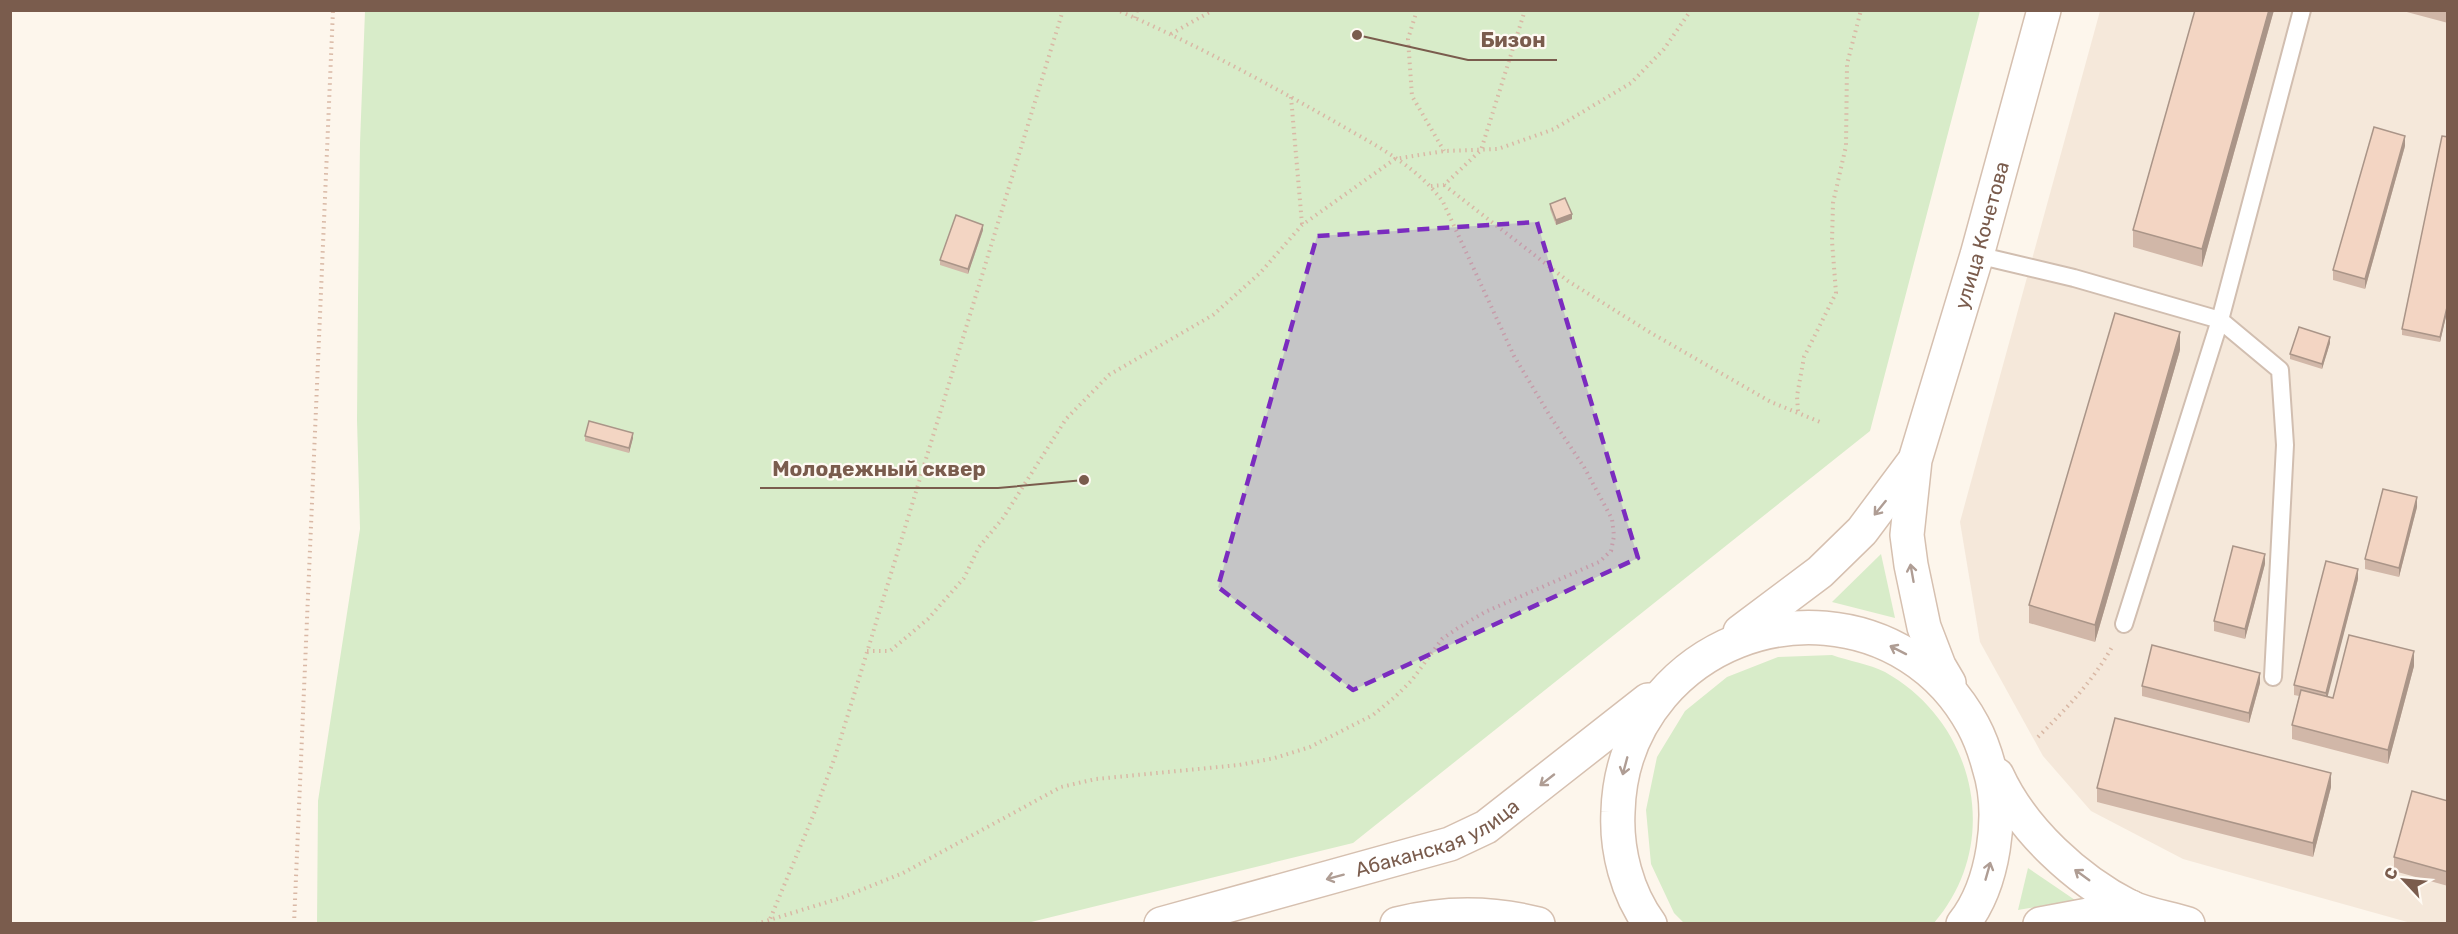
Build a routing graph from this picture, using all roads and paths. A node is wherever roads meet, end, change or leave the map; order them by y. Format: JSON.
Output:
{"nodes":[{"id":1,"x":333,"y":10,"type":"edge"},
{"id":2,"x":1063,"y":10,"type":"edge"},
{"id":3,"x":1118,"y":10,"type":"edge"},
{"id":4,"x":1137,"y":10,"type":"edge"},
{"id":5,"x":1213,"y":10,"type":"edge"},
{"id":6,"x":1417,"y":10,"type":"edge"},
{"id":7,"x":1525,"y":10,"type":"edge"},
{"id":8,"x":1691,"y":10,"type":"edge"},
{"id":9,"x":1861,"y":10,"type":"edge"},
{"id":10,"x":2044,"y":10,"type":"edge"},
{"id":11,"x":2301,"y":10,"type":"edge"},
{"id":12,"x":1135,"y":18,"type":"junction"},
{"id":13,"x":1170,"y":35,"type":"junction"},
{"id":14,"x":1291,"y":97,"type":"junction"},
{"id":15,"x":1481,"y":150,"type":"junction"},
{"id":16,"x":1444,"y":151,"type":"junction"},
{"id":17,"x":1395,"y":159,"type":"junction"},
{"id":18,"x":1444,"y":185,"type":"junction"},
{"id":19,"x":1431,"y":186,"type":"junction"},
{"id":20,"x":1302,"y":225,"type":"junction"},
{"id":21,"x":1977,"y":255,"type":"junction"},
{"id":22,"x":2220,"y":320,"type":"junction"},
{"id":23,"x":1798,"y":411,"type":"junction"},
{"id":24,"x":1820,"y":422,"type":"dead end"},
{"id":25,"x":1915,"y":460,"type":"junction"},
{"id":26,"x":2124,"y":624,"type":"joint"},
{"id":27,"x":867,"y":651,"type":"junction"},
{"id":28,"x":1684,"y":672,"type":"junction"},
{"id":29,"x":2273,"y":677,"type":"dead end"},
{"id":30,"x":1977,"y":732,"type":"junction"},
{"id":31,"x":2038,"y":737,"type":"dead end"},
{"id":32,"x":2131,"y":907,"type":"junction"},
{"id":33,"x":771,"y":918,"type":"junction"},
{"id":34,"x":294,"y":924,"type":"edge"},
{"id":35,"x":756,"y":924,"type":"edge"},
{"id":36,"x":768,"y":924,"type":"edge"},
{"id":37,"x":1161,"y":924,"type":"edge"},
{"id":38,"x":1397,"y":924,"type":"edge"},
{"id":39,"x":1538,"y":924,"type":"edge"},
{"id":40,"x":1650,"y":924,"type":"edge"},
{"id":41,"x":1963,"y":924,"type":"edge"},
{"id":42,"x":2040,"y":924,"type":"edge"},
{"id":43,"x":2188,"y":924,"type":"edge"}],
"edges":[{"from":1,"to":34,"type":"path"},
{"from":2,"to":27,"type":"path"},
{"from":3,"to":12,"type":"path"},
{"from":4,"to":12,"type":"path"},
{"from":5,"to":13,"type":"path"},
{"from":6,"to":16,"type":"path"},
{"from":7,"to":15,"type":"path"},
{"from":8,"to":15,"type":"path"},
{"from":9,"to":23,"type":"path"},
{"from":10,"to":21,"type":"main road","name":"улица Кочетова"},
{"from":11,"to":22,"type":"lane"},
{"from":12,"to":13,"type":"path"},
{"from":13,"to":14,"type":"path"},
{"from":14,"to":17,"type":"path"},
{"from":14,"to":20,"type":"path"},
{"from":15,"to":16,"type":"path"},
{"from":15,"to":18,"type":"path"},
{"from":16,"to":17,"type":"path"},
{"from":17,"to":19,"type":"path"},
{"from":17,"to":20,"type":"path"},
{"from":18,"to":19,"type":"path"},
{"from":18,"to":23,"type":"path"},
{"from":19,"to":33,"type":"path"},
{"from":20,"to":27,"type":"path"},
{"from":21,"to":22,"type":"lane"},
{"from":21,"to":25,"type":"main road","name":"улица Кочетова"},
{"from":22,"to":26,"type":"lane"},
{"from":22,"to":29,"type":"lane"},
{"from":23,"to":24,"type":"path"},
{"from":25,"to":28,"type":"main road","name":"улица Кочетова","one_way":true},
{"from":30,"to":25,"type":"main road","name":"улица Кочетова","one_way":true},
{"from":26,"to":31,"type":"path"},
{"from":27,"to":33,"type":"path"},
{"from":30,"to":28,"type":"main road","one_way":true},
{"from":28,"to":37,"type":"main road","name":"Абаканская улица","one_way":true},
{"from":28,"to":40,"type":"main road","one_way":true},
{"from":32,"to":30,"type":"main road","one_way":true},
{"from":41,"to":30,"type":"main road","one_way":true},
{"from":32,"to":42,"type":"main road"},
{"from":32,"to":43,"type":"main road"},
{"from":33,"to":35,"type":"path"},
{"from":33,"to":36,"type":"path"},
{"from":38,"to":39,"type":"main road"}]}
